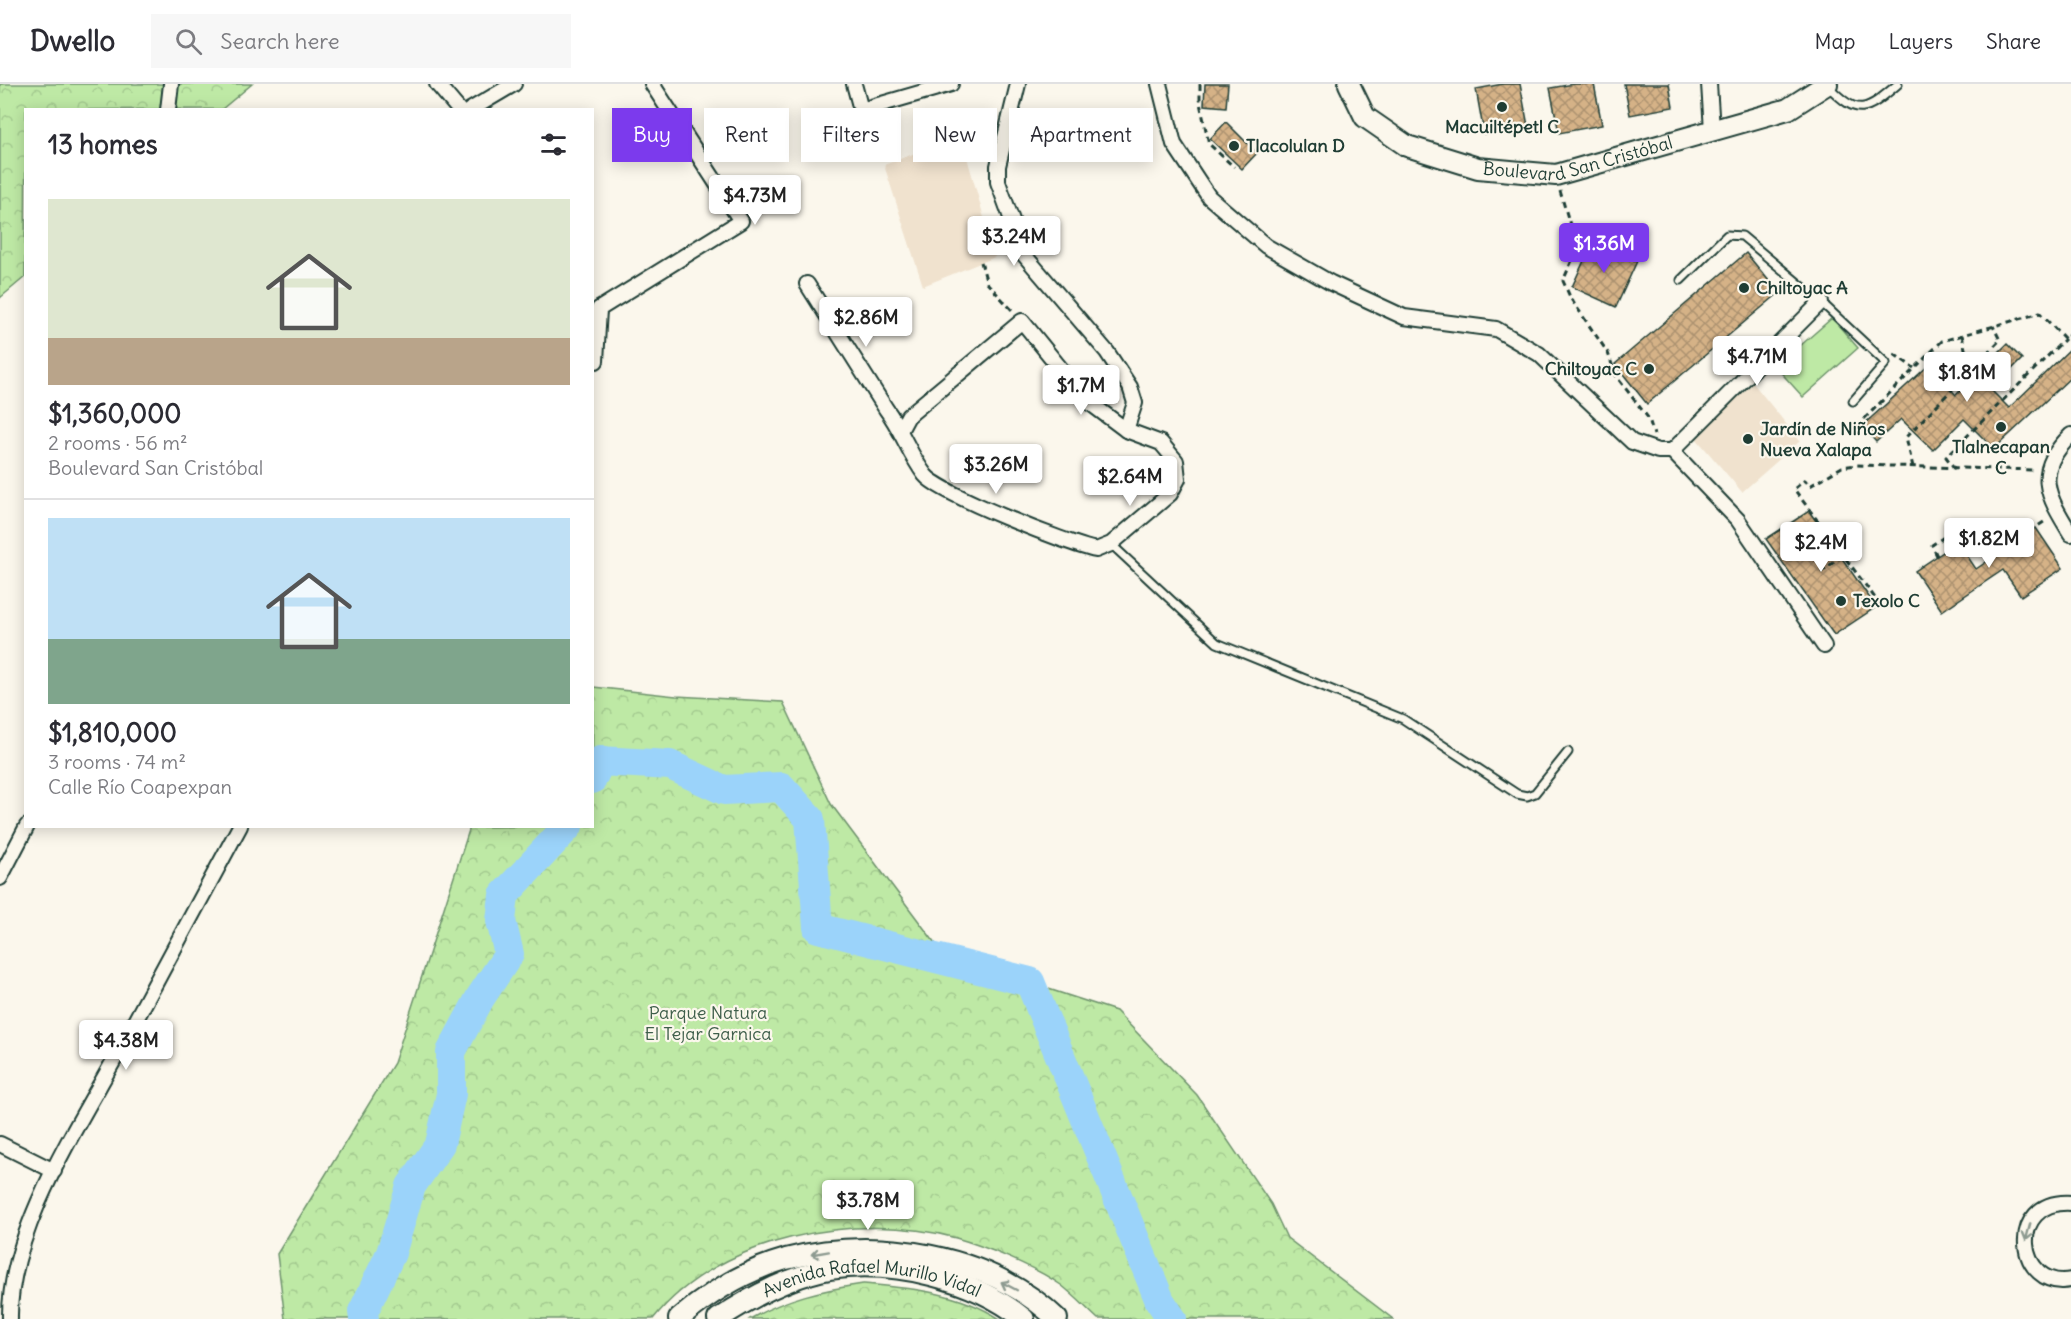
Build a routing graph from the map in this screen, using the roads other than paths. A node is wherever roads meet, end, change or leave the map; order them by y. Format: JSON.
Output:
{"nodes":[{"id":1,"x":171,"y":84,"type":"edge"},
{"id":2,"x":437,"y":84,"type":"edge"},
{"id":3,"x":514,"y":84,"type":"edge"},
{"id":4,"x":652,"y":84,"type":"edge"},
{"id":5,"x":854,"y":84,"type":"edge"},
{"id":6,"x":951,"y":84,"type":"edge"},
{"id":7,"x":1018,"y":84,"type":"edge"},
{"id":8,"x":1159,"y":84,"type":"edge"},
{"id":9,"x":1349,"y":84,"type":"edge"},
{"id":10,"x":1709,"y":84,"type":"edge"},
{"id":11,"x":1827,"y":84,"type":"edge"},
{"id":12,"x":1898,"y":84,"type":"edge"},
{"id":13,"x":168,"y":108,"type":"edge"},
{"id":14,"x":457,"y":108,"type":"edge"},
{"id":15,"x":474,"y":108,"type":"edge"},
{"id":16,"x":1712,"y":130,"type":"junction"},
{"id":17,"x":1681,"y":280,"type":"dead end"},
{"id":18,"x":807,"y":284,"type":"dead end"},
{"id":19,"x":1821,"y":302,"type":"junction"},
{"id":20,"x":596,"y":304,"type":"edge"},
{"id":21,"x":596,"y":361,"type":"dead end"},
{"id":22,"x":1853,"y":401,"type":"dead end"},
{"id":23,"x":901,"y":429,"type":"junction"},
{"id":24,"x":1126,"y":430,"type":"junction"},
{"id":25,"x":2071,"y":435,"type":"edge"},
{"id":26,"x":1665,"y":451,"type":"junction"},
{"id":27,"x":2071,"y":534,"type":"edge"},
{"id":28,"x":1112,"y":544,"type":"junction"},
{"id":29,"x":1824,"y":646,"type":"dead end"},
{"id":30,"x":1568,"y":752,"type":"dead end"},
{"id":31,"x":26,"y":828,"type":"edge"},
{"id":32,"x":239,"y":828,"type":"edge"},
{"id":33,"x":0,"y":878,"type":"edge"},
{"id":34,"x":0,"y":1144,"type":"edge"},
{"id":35,"x":54,"y":1171,"type":"junction"},
{"id":36,"x":2071,"y":1203,"type":"edge"},
{"id":37,"x":2071,"y":1280,"type":"edge"},
{"id":38,"x":10,"y":1319,"type":"edge"},
{"id":39,"x":679,"y":1319,"type":"edge"},
{"id":40,"x":718,"y":1319,"type":"edge"},
{"id":41,"x":1024,"y":1319,"type":"edge"},
{"id":42,"x":1057,"y":1319,"type":"edge"}],
"edges":[{"from":1,"to":13,"type":"street"},
{"from":2,"to":14,"type":"street"},
{"from":3,"to":15,"type":"street"},
{"from":4,"to":20,"type":"street"},
{"from":5,"to":6,"type":"street"},
{"from":7,"to":24,"type":"street"},
{"from":8,"to":26,"type":"street"},
{"from":9,"to":16,"type":"main road","name":"Boulevard San Cristóbal"},
{"from":10,"to":16,"type":"street"},
{"from":11,"to":12,"type":"lane"},
{"from":11,"to":16,"type":"main road","name":"Boulevard San Cristóbal"},
{"from":17,"to":19,"type":"lane"},
{"from":18,"to":23,"type":"street"},
{"from":19,"to":22,"type":"lane"},
{"from":19,"to":26,"type":"street"},
{"from":20,"to":21,"type":"street"},
{"from":23,"to":24,"type":"street"},
{"from":23,"to":28,"type":"street"},
{"from":24,"to":28,"type":"street"},
{"from":25,"to":27,"type":"street"},
{"from":26,"to":29,"type":"street"},
{"from":28,"to":30,"type":"lane"},
{"from":31,"to":33,"type":"street"},
{"from":32,"to":35,"type":"street"},
{"from":34,"to":35,"type":"street"},
{"from":35,"to":38,"type":"street"},
{"from":36,"to":37,"type":"street","one_way":true},
{"from":42,"to":39,"type":"main road","name":"Avenida Rafael Murillo Vidal","one_way":true},
{"from":40,"to":41,"type":"main road","name":"Avenida Rafael Murillo Vidal"}]}
